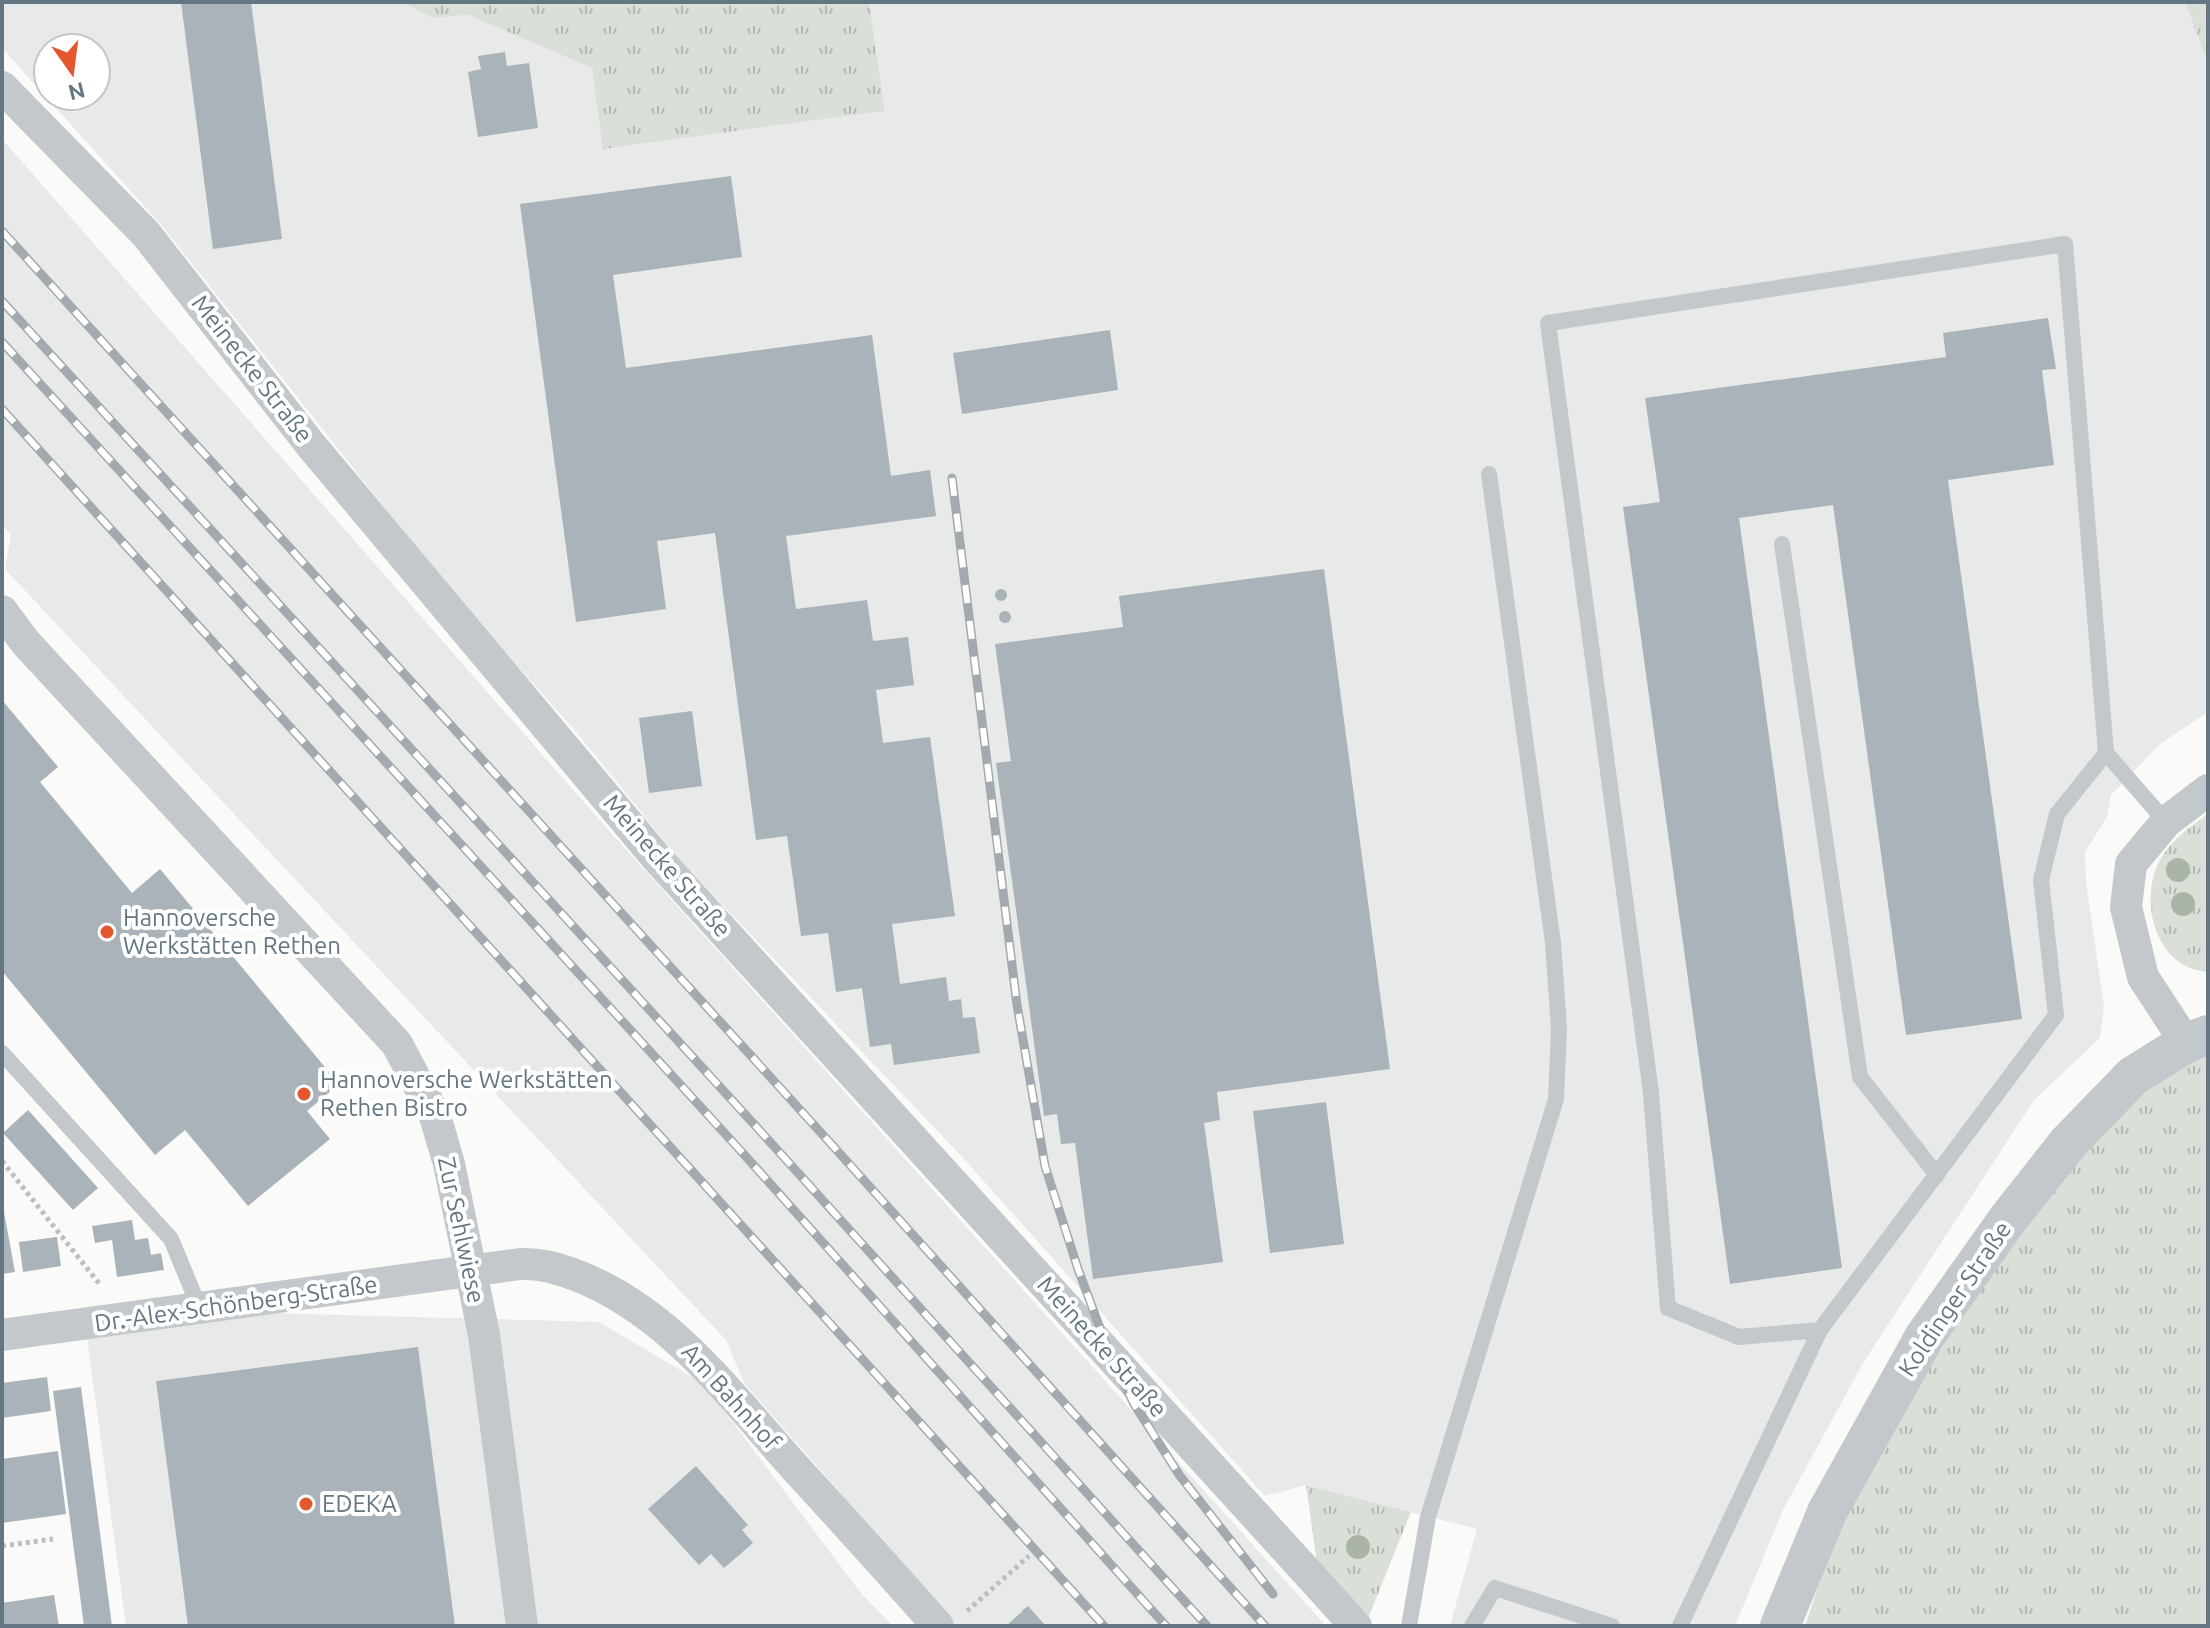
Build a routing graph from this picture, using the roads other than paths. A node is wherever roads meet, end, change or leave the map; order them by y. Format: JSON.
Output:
{"nodes":[{"id":1,"x":2,"y":87,"type":"edge"},
{"id":2,"x":1489,"y":474,"type":"dead end"},
{"id":3,"x":1782,"y":544,"type":"dead end"},
{"id":4,"x":2,"y":611,"type":"edge"},
{"id":5,"x":2106,"y":753,"type":"junction"},
{"id":6,"x":2208,"y":790,"type":"edge"},
{"id":7,"x":2166,"y":822,"type":"junction"},
{"id":8,"x":2197,"y":1039,"type":"edge"},
{"id":9,"x":2,"y":1053,"type":"edge"},
{"id":10,"x":1937,"y":1175,"type":"junction"},
{"id":11,"x":470,"y":1272,"type":"junction"},
{"id":12,"x":200,"y":1309,"type":"junction"},
{"id":13,"x":1820,"y":1330,"type":"junction"},
{"id":14,"x":2,"y":1335,"type":"edge"},
{"id":15,"x":952,"y":1619,"type":"edge"},
{"id":16,"x":522,"y":1626,"type":"edge"},
{"id":17,"x":1356,"y":1626,"type":"edge"},
{"id":18,"x":1409,"y":1626,"type":"edge"},
{"id":19,"x":1472,"y":1626,"type":"edge"},
{"id":20,"x":1612,"y":1626,"type":"edge"},
{"id":21,"x":1680,"y":1626,"type":"edge"},
{"id":22,"x":1780,"y":1626,"type":"edge"}],
"edges":[{"from":1,"to":17,"type":"street","name":"Meinecke Straße"},
{"from":2,"to":18,"type":"lane"},
{"from":3,"to":10,"type":"lane"},
{"from":4,"to":11,"type":"street","name":"Zur Sehlwiese"},
{"from":5,"to":7,"type":"lane"},
{"from":5,"to":10,"type":"lane"},
{"from":5,"to":13,"type":"lane"},
{"from":6,"to":7,"type":"street"},
{"from":7,"to":8,"type":"street"},
{"from":8,"to":22,"type":"street","name":"Koldinger Straße"},
{"from":9,"to":12,"type":"lane"},
{"from":10,"to":13,"type":"lane"},
{"from":11,"to":12,"type":"street","name":"Dr.-Alex-Schönberg-Straße"},
{"from":11,"to":15,"type":"street","name":"Am Bahnhof"},
{"from":11,"to":16,"type":"street","name":"Zur Sehlwiese"},
{"from":12,"to":14,"type":"street","name":"Dr.-Alex-Schönberg-Straße"},
{"from":13,"to":21,"type":"lane"},
{"from":19,"to":20,"type":"lane"}]}
